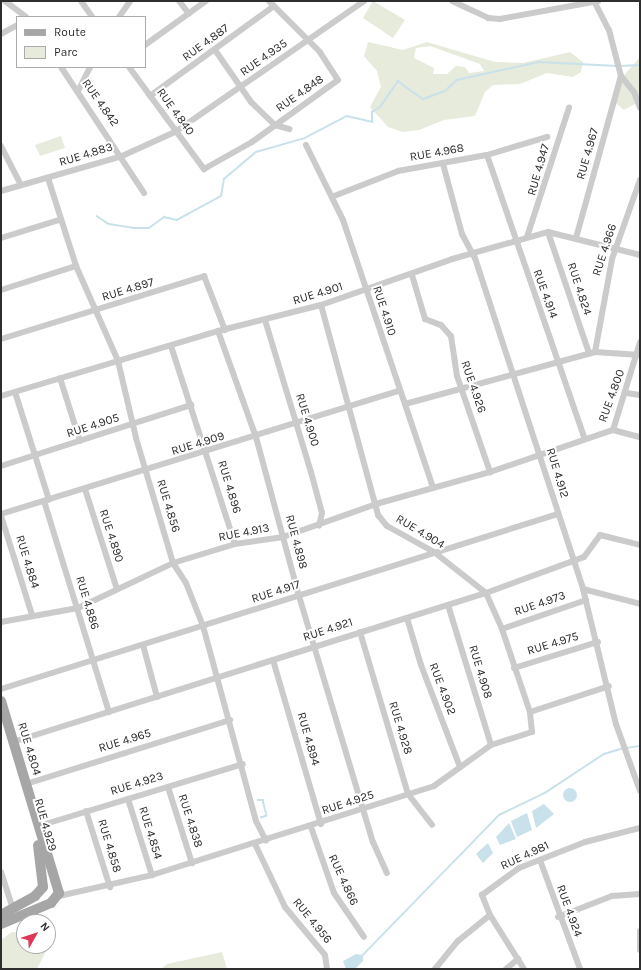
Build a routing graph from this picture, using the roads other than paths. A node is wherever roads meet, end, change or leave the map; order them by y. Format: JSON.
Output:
{"nodes":[{"id":1,"x":5,"y":1,"type":"edge"},
{"id":2,"x":81,"y":1,"type":"edge"},
{"id":3,"x":130,"y":1,"type":"edge"},
{"id":4,"x":179,"y":1,"type":"edge"},
{"id":5,"x":206,"y":1,"type":"edge"},
{"id":6,"x":269,"y":1,"type":"edge"},
{"id":7,"x":364,"y":1,"type":"edge"},
{"id":8,"x":452,"y":1,"type":"edge"},
{"id":9,"x":595,"y":1,"type":"edge"},
{"id":10,"x":465,"y":4,"type":"edge"},
{"id":11,"x":274,"y":6,"type":"junction"},
{"id":12,"x":189,"y":14,"type":"junction"},
{"id":13,"x":25,"y":16,"type":"edge"},
{"id":14,"x":91,"y":16,"type":"edge"},
{"id":15,"x":120,"y":16,"type":"edge"},
{"id":16,"x":16,"y":26,"type":"edge"},
{"id":17,"x":1,"y":34,"type":"edge"},
{"id":18,"x":309,"y":40,"type":"junction"},
{"id":19,"x":146,"y":44,"type":"edge"},
{"id":20,"x":215,"y":50,"type":"junction"},
{"id":21,"x":62,"y":68,"type":"edge"},
{"id":22,"x":90,"y":68,"type":"edge"},
{"id":23,"x":130,"y":68,"type":"edge"},
{"id":24,"x":621,"y":73,"type":"junction"},
{"id":25,"x":241,"y":88,"type":"junction"},
{"id":26,"x":78,"y":91,"type":"junction"},
{"id":27,"x":150,"y":96,"type":"junction"},
{"id":28,"x":569,"y":108,"type":"dead end"},
{"id":29,"x":640,"y":108,"type":"edge"},
{"id":30,"x":275,"y":125,"type":"junction"},
{"id":31,"x":289,"y":129,"type":"dead end"},
{"id":32,"x":175,"y":132,"type":"junction"},
{"id":33,"x":547,"y":137,"type":"dead end"},
{"id":34,"x":306,"y":145,"type":"dead end"},
{"id":35,"x":1,"y":146,"type":"edge"},
{"id":36,"x":486,"y":155,"type":"junction"},
{"id":37,"x":122,"y":156,"type":"junction"},
{"id":38,"x":443,"y":164,"type":"junction"},
{"id":39,"x":204,"y":169,"type":"joint"},
{"id":40,"x":48,"y":178,"type":"junction"},
{"id":41,"x":640,"y":180,"type":"edge"},
{"id":42,"x":21,"y":185,"type":"junction"},
{"id":43,"x":1,"y":191,"type":"edge"},
{"id":44,"x":144,"y":193,"type":"dead end"},
{"id":45,"x":334,"y":196,"type":"junction"},
{"id":46,"x":59,"y":220,"type":"junction"},
{"id":47,"x":548,"y":232,"type":"junction"},
{"id":48,"x":527,"y":237,"type":"junction"},
{"id":49,"x":1,"y":238,"type":"edge"},
{"id":50,"x":576,"y":238,"type":"junction"},
{"id":51,"x":513,"y":241,"type":"junction"},
{"id":52,"x":616,"y":250,"type":"junction"},
{"id":53,"x":473,"y":254,"type":"junction"},
{"id":54,"x":640,"y":255,"type":"edge"},
{"id":55,"x":76,"y":266,"type":"junction"},
{"id":56,"x":412,"y":275,"type":"junction"},
{"id":57,"x":1,"y":290,"type":"edge"},
{"id":58,"x":365,"y":291,"type":"junction"},
{"id":59,"x":321,"y":305,"type":"junction"},
{"id":60,"x":98,"y":310,"type":"junction"},
{"id":61,"x":265,"y":320,"type":"junction"},
{"id":62,"x":222,"y":330,"type":"junction"},
{"id":63,"x":1,"y":339,"type":"edge"},
{"id":64,"x":640,"y":342,"type":"edge"},
{"id":65,"x":171,"y":346,"type":"junction"},
{"id":66,"x":592,"y":353,"type":"junction"},
{"id":67,"x":638,"y":355,"type":"edge"},
{"id":68,"x":118,"y":361,"type":"junction"},
{"id":69,"x":556,"y":364,"type":"junction"},
{"id":70,"x":513,"y":375,"type":"junction"},
{"id":71,"x":60,"y":378,"type":"junction"},
{"id":72,"x":462,"y":390,"type":"junction"},
{"id":73,"x":399,"y":391,"type":"junction"},
{"id":74,"x":15,"y":392,"type":"junction"},
{"id":75,"x":627,"y":392,"type":"junction"},
{"id":76,"x":640,"y":395,"type":"edge"},
{"id":77,"x":1,"y":396,"type":"edge"},
{"id":78,"x":405,"y":404,"type":"junction"},
{"id":79,"x":191,"y":405,"type":"junction"},
{"id":80,"x":348,"y":407,"type":"junction"},
{"id":81,"x":134,"y":425,"type":"junction"},
{"id":82,"x":297,"y":425,"type":"junction"},
{"id":83,"x":613,"y":430,"type":"junction"},
{"id":84,"x":256,"y":437,"type":"junction"},
{"id":85,"x":640,"y":437,"type":"edge"},
{"id":86,"x":585,"y":439,"type":"junction"},
{"id":87,"x":80,"y":442,"type":"junction"},
{"id":88,"x":208,"y":453,"type":"junction"},
{"id":89,"x":540,"y":455,"type":"junction"},
{"id":90,"x":35,"y":456,"type":"junction"},
{"id":91,"x":1,"y":466,"type":"edge"},
{"id":92,"x":146,"y":471,"type":"junction"},
{"id":93,"x":490,"y":472,"type":"junction"},
{"id":94,"x":433,"y":487,"type":"junction"},
{"id":95,"x":85,"y":489,"type":"junction"},
{"id":96,"x":46,"y":500,"type":"junction"},
{"id":97,"x":376,"y":504,"type":"junction"},
{"id":98,"x":558,"y":514,"type":"junction"},
{"id":99,"x":1,"y":515,"type":"edge"},
{"id":100,"x":319,"y":526,"type":"junction"},
{"id":101,"x":283,"y":537,"type":"junction"},
{"id":102,"x":235,"y":544,"type":"junction"},
{"id":103,"x":640,"y":545,"type":"edge"},
{"id":104,"x":434,"y":552,"type":"junction"},
{"id":105,"x":573,"y":562,"type":"junction"},
{"id":106,"x":174,"y":563,"type":"junction"},
{"id":107,"x":117,"y":589,"type":"junction"},
{"id":108,"x":582,"y":589,"type":"junction"},
{"id":109,"x":486,"y":593,"type":"junction"},
{"id":110,"x":299,"y":596,"type":"junction"},
{"id":111,"x":586,"y":600,"type":"junction"},
{"id":112,"x":640,"y":604,"type":"edge"},
{"id":113,"x":448,"y":605,"type":"junction"},
{"id":114,"x":78,"y":608,"type":"junction"},
{"id":115,"x":32,"y":615,"type":"junction"},
{"id":116,"x":407,"y":618,"type":"junction"},
{"id":117,"x":1,"y":622,"type":"edge"},
{"id":118,"x":203,"y":626,"type":"junction"},
{"id":119,"x":502,"y":629,"type":"junction"},
{"id":120,"x":360,"y":632,"type":"junction"},
{"id":121,"x":598,"y":642,"type":"junction"},
{"id":122,"x":143,"y":645,"type":"junction"},
{"id":123,"x":315,"y":646,"type":"junction"},
{"id":124,"x":273,"y":660,"type":"junction"},
{"id":125,"x":93,"y":661,"type":"junction"},
{"id":126,"x":514,"y":668,"type":"junction"},
{"id":127,"x":219,"y":678,"type":"junction"},
{"id":128,"x":609,"y":686,"type":"junction"},
{"id":129,"x":1,"y":689,"type":"edge"},
{"id":130,"x":157,"y":697,"type":"junction"},
{"id":131,"x":1,"y":701,"type":"edge"},
{"id":132,"x":109,"y":712,"type":"junction"},
{"id":133,"x":530,"y":712,"type":"junction"},
{"id":134,"x":230,"y":720,"type":"junction"},
{"id":135,"x":1,"y":723,"type":"edge"},
{"id":136,"x":13,"y":742,"type":"junction"},
{"id":137,"x":492,"y":745,"type":"junction"},
{"id":138,"x":242,"y":764,"type":"junction"},
{"id":139,"x":460,"y":767,"type":"junction"},
{"id":140,"x":26,"y":784,"type":"junction"},
{"id":141,"x":168,"y":787,"type":"junction"},
{"id":142,"x":640,"y":790,"type":"edge"},
{"id":143,"x":408,"y":794,"type":"junction"},
{"id":144,"x":128,"y":799,"type":"junction"},
{"id":145,"x":366,"y":809,"type":"junction"},
{"id":146,"x":86,"y":811,"type":"junction"},
{"id":147,"x":321,"y":824,"type":"junction"},
{"id":148,"x":432,"y":825,"type":"dead end"},
{"id":149,"x":39,"y":826,"type":"junction"},
{"id":150,"x":311,"y":827,"type":"junction"},
{"id":151,"x":640,"y":828,"type":"edge"},
{"id":152,"x":266,"y":841,"type":"junction"},
{"id":153,"x":255,"y":844,"type":"junction"},
{"id":154,"x":540,"y":860,"type":"junction"},
{"id":155,"x":192,"y":863,"type":"junction"},
{"id":156,"x":1,"y":872,"type":"edge"},
{"id":157,"x":387,"y":873,"type":"dead end"},
{"id":158,"x":152,"y":874,"type":"junction"},
{"id":159,"x":43,"y":887,"type":"junction"},
{"id":160,"x":110,"y":887,"type":"junction"},
{"id":161,"x":640,"y":894,"type":"edge"},
{"id":162,"x":57,"y":895,"type":"junction"},
{"id":163,"x":13,"y":909,"type":"junction"},
{"id":164,"x":1,"y":915,"type":"edge"},
{"id":165,"x":490,"y":915,"type":"junction"},
{"id":166,"x":558,"y":917,"type":"junction"},
{"id":167,"x":1,"y":924,"type":"edge"},
{"id":168,"x":640,"y":931,"type":"edge"},
{"id":169,"x":364,"y":937,"type":"dead end"},
{"id":170,"x":640,"y":950,"type":"edge"},
{"id":171,"x":518,"y":959,"type":"junction"},
{"id":172,"x":327,"y":969,"type":"edge"},
{"id":173,"x":435,"y":969,"type":"edge"},
{"id":174,"x":506,"y":969,"type":"edge"},
{"id":175,"x":524,"y":969,"type":"edge"},
{"id":176,"x":580,"y":969,"type":"edge"}],
"edges":[{"from":1,"to":13,"type":"street"},
{"from":2,"to":14,"type":"street"},
{"from":3,"to":15,"type":"street"},
{"from":4,"to":12,"type":"street"},
{"from":5,"to":12,"type":"street"},
{"from":6,"to":11,"type":"street","name":"RUE 4.848"},
{"from":7,"to":18,"type":"street","name":"RUE 4.935"},
{"from":8,"to":10,"type":"street"},
{"from":9,"to":10,"type":"street"},
{"from":9,"to":24,"type":"street"},
{"from":11,"to":18,"type":"street","name":"RUE 4.848"},
{"from":11,"to":20,"type":"street","name":"RUE 4.887"},
{"from":12,"to":19,"type":"street"},
{"from":16,"to":17,"type":"street"},
{"from":18,"to":25,"type":"street","name":"RUE 4.935"},
{"from":18,"to":30,"type":"street","name":"RUE 4.848"},
{"from":20,"to":25,"type":"street"},
{"from":20,"to":27,"type":"street","name":"RUE 4.887"},
{"from":21,"to":26,"type":"street","name":"RUE 4.842"},
{"from":22,"to":26,"type":"street"},
{"from":23,"to":27,"type":"street","name":"RUE 4.840"},
{"from":24,"to":29,"type":"street"},
{"from":24,"to":50,"type":"street","name":"RUE 4.967"},
{"from":25,"to":30,"type":"street"},
{"from":25,"to":32,"type":"street","name":"RUE 4.935"},
{"from":26,"to":37,"type":"street","name":"RUE 4.842"},
{"from":27,"to":32,"type":"street","name":"RUE 4.840"},
{"from":28,"to":48,"type":"street","name":"RUE 4.947"},
{"from":30,"to":31,"type":"street"},
{"from":30,"to":39,"type":"street","name":"RUE 4.848"},
{"from":32,"to":37,"type":"street","name":"RUE 4.883"},
{"from":32,"to":39,"type":"street","name":"RUE 4.840"},
{"from":33,"to":36,"type":"street","name":"RUE 4.968"},
{"from":34,"to":45,"type":"street","name":"RUE 4.910"},
{"from":35,"to":42,"type":"street"},
{"from":36,"to":38,"type":"street","name":"RUE 4.968"},
{"from":36,"to":51,"type":"street","name":"RUE 4.914"},
{"from":37,"to":40,"type":"street","name":"RUE 4.883"},
{"from":37,"to":44,"type":"street","name":"RUE 4.842"},
{"from":38,"to":45,"type":"street","name":"RUE 4.968"},
{"from":38,"to":53,"type":"street","name":"RUE 4.912"},
{"from":40,"to":42,"type":"street","name":"RUE 4.883"},
{"from":40,"to":46,"type":"street","name":"RUE 4.856"},
{"from":41,"to":52,"type":"street","name":"RUE 4.966"},
{"from":42,"to":43,"type":"street","name":"RUE 4.883"},
{"from":45,"to":58,"type":"street","name":"RUE 4.910"},
{"from":46,"to":49,"type":"street"},
{"from":46,"to":55,"type":"street","name":"RUE 4.856"},
{"from":47,"to":48,"type":"street","name":"RUE 4.901"},
{"from":47,"to":50,"type":"street","name":"RUE 4.901"},
{"from":47,"to":66,"type":"street","name":"RUE 4.824"},
{"from":48,"to":51,"type":"street","name":"RUE 4.901"},
{"from":50,"to":52,"type":"street","name":"RUE 4.901"},
{"from":51,"to":53,"type":"street","name":"RUE 4.901"},
{"from":51,"to":69,"type":"street","name":"RUE 4.914"},
{"from":52,"to":54,"type":"street","name":"RUE 4.901"},
{"from":52,"to":66,"type":"street","name":"RUE 4.966"},
{"from":53,"to":56,"type":"street","name":"RUE 4.901"},
{"from":53,"to":70,"type":"street","name":"RUE 4.912"},
{"from":55,"to":57,"type":"street"},
{"from":55,"to":60,"type":"street","name":"RUE 4.856"},
{"from":56,"to":58,"type":"street","name":"RUE 4.901"},
{"from":56,"to":72,"type":"street","name":"RUE 4.926"},
{"from":58,"to":59,"type":"street","name":"RUE 4.901"},
{"from":58,"to":73,"type":"street","name":"RUE 4.910"},
{"from":59,"to":61,"type":"street","name":"RUE 4.901"},
{"from":59,"to":80,"type":"street","name":"RUE 4.904"},
{"from":60,"to":62,"type":"street","name":"RUE 4.897"},
{"from":60,"to":63,"type":"street","name":"RUE 4.897"},
{"from":60,"to":68,"type":"street","name":"RUE 4.856"},
{"from":61,"to":62,"type":"street","name":"RUE 4.901"},
{"from":61,"to":82,"type":"street","name":"RUE 4.900"},
{"from":62,"to":65,"type":"street","name":"RUE 4.901"},
{"from":62,"to":84,"type":"street","name":"RUE 4.898"},
{"from":64,"to":67,"type":"street","name":"RUE 4.800"},
{"from":65,"to":68,"type":"street","name":"RUE 4.901"},
{"from":65,"to":79,"type":"street","name":"RUE 4.896"},
{"from":66,"to":67,"type":"street"},
{"from":66,"to":69,"type":"street"},
{"from":67,"to":75,"type":"street","name":"RUE 4.800"},
{"from":68,"to":71,"type":"street","name":"RUE 4.901"},
{"from":68,"to":81,"type":"street","name":"RUE 4.856"},
{"from":69,"to":70,"type":"street"},
{"from":69,"to":86,"type":"street","name":"RUE 4.914"},
{"from":70,"to":72,"type":"street"},
{"from":70,"to":89,"type":"street","name":"RUE 4.912"},
{"from":71,"to":74,"type":"street","name":"RUE 4.901"},
{"from":71,"to":87,"type":"street"},
{"from":72,"to":78,"type":"street"},
{"from":72,"to":93,"type":"street","name":"RUE 4.926"},
{"from":73,"to":78,"type":"street","name":"RUE 4.910"},
{"from":73,"to":80,"type":"street","name":"RUE 4.909"},
{"from":74,"to":77,"type":"street","name":"RUE 4.901"},
{"from":74,"to":90,"type":"street","name":"RUE 4.886"},
{"from":75,"to":76,"type":"street"},
{"from":75,"to":83,"type":"street","name":"RUE 4.800"},
{"from":78,"to":94,"type":"street","name":"RUE 4.910"},
{"from":79,"to":81,"type":"street","name":"RUE 4.905"},
{"from":79,"to":88,"type":"street","name":"RUE 4.896"},
{"from":80,"to":82,"type":"street","name":"RUE 4.909"},
{"from":80,"to":97,"type":"street","name":"RUE 4.904"},
{"from":81,"to":87,"type":"street","name":"RUE 4.905"},
{"from":81,"to":92,"type":"street","name":"RUE 4.856"},
{"from":82,"to":84,"type":"street","name":"RUE 4.909"},
{"from":82,"to":100,"type":"street","name":"RUE 4.900"},
{"from":83,"to":85,"type":"street"},
{"from":83,"to":86,"type":"street","name":"RUE 4.800"},
{"from":84,"to":88,"type":"street","name":"RUE 4.909"},
{"from":84,"to":101,"type":"street","name":"RUE 4.898"},
{"from":86,"to":89,"type":"street","name":"RUE 4.800"},
{"from":87,"to":90,"type":"street","name":"RUE 4.905"},
{"from":88,"to":92,"type":"street","name":"RUE 4.909"},
{"from":88,"to":102,"type":"street","name":"RUE 4.896"},
{"from":89,"to":93,"type":"street","name":"RUE 4.913"},
{"from":89,"to":98,"type":"street","name":"RUE 4.912"},
{"from":90,"to":91,"type":"street","name":"RUE 4.905"},
{"from":90,"to":96,"type":"street","name":"RUE 4.886"},
{"from":92,"to":95,"type":"street","name":"RUE 4.909"},
{"from":92,"to":106,"type":"street","name":"RUE 4.856"},
{"from":93,"to":94,"type":"street","name":"RUE 4.913"},
{"from":94,"to":97,"type":"street","name":"RUE 4.913"},
{"from":95,"to":96,"type":"street","name":"RUE 4.909"},
{"from":95,"to":107,"type":"street","name":"RUE 4.890"},
{"from":96,"to":99,"type":"street","name":"RUE 4.909"},
{"from":96,"to":114,"type":"street","name":"RUE 4.886"},
{"from":97,"to":100,"type":"street","name":"RUE 4.913"},
{"from":97,"to":104,"type":"street","name":"RUE 4.904"},
{"from":98,"to":104,"type":"street","name":"RUE 4.917"},
{"from":98,"to":105,"type":"street","name":"RUE 4.912"},
{"from":99,"to":115,"type":"street","name":"RUE 4.884"},
{"from":100,"to":101,"type":"street","name":"RUE 4.913"},
{"from":101,"to":102,"type":"street","name":"RUE 4.913"},
{"from":101,"to":110,"type":"street","name":"RUE 4.898"},
{"from":102,"to":106,"type":"street","name":"RUE 4.913"},
{"from":103,"to":105,"type":"street","name":"RUE 4.921"},
{"from":104,"to":109,"type":"street","name":"RUE 4.904"},
{"from":104,"to":110,"type":"street","name":"RUE 4.917"},
{"from":105,"to":108,"type":"street","name":"RUE 4.912"},
{"from":105,"to":109,"type":"street","name":"RUE 4.921"},
{"from":106,"to":107,"type":"street","name":"RUE 4.913"},
{"from":106,"to":118,"type":"street","name":"RUE 4.856"},
{"from":107,"to":114,"type":"street","name":"RUE 4.913"},
{"from":108,"to":111,"type":"street","name":"RUE 4.912"},
{"from":108,"to":112,"type":"street"},
{"from":109,"to":113,"type":"street","name":"RUE 4.921"},
{"from":109,"to":119,"type":"street","name":"RUE 4.904"},
{"from":110,"to":118,"type":"street","name":"RUE 4.917"},
{"from":110,"to":123,"type":"street","name":"RUE 4.898"},
{"from":111,"to":119,"type":"street","name":"RUE 4.973"},
{"from":111,"to":121,"type":"street","name":"RUE 4.912"},
{"from":113,"to":116,"type":"street","name":"RUE 4.921"},
{"from":113,"to":137,"type":"street","name":"RUE 4.908"},
{"from":114,"to":115,"type":"street","name":"RUE 4.913"},
{"from":114,"to":125,"type":"street","name":"RUE 4.886"},
{"from":115,"to":117,"type":"street","name":"RUE 4.913"},
{"from":116,"to":120,"type":"street","name":"RUE 4.921"},
{"from":116,"to":139,"type":"street","name":"RUE 4.902"},
{"from":118,"to":122,"type":"street","name":"RUE 4.917"},
{"from":118,"to":127,"type":"street","name":"RUE 4.856"},
{"from":119,"to":126,"type":"street","name":"RUE 4.904"},
{"from":120,"to":123,"type":"street","name":"RUE 4.921"},
{"from":120,"to":143,"type":"street","name":"RUE 4.928"},
{"from":121,"to":126,"type":"street","name":"RUE 4.975"},
{"from":121,"to":128,"type":"street","name":"RUE 4.912"},
{"from":122,"to":125,"type":"street","name":"RUE 4.917"},
{"from":122,"to":130,"type":"street"},
{"from":123,"to":124,"type":"street","name":"RUE 4.921"},
{"from":123,"to":145,"type":"street","name":"RUE 4.898"},
{"from":124,"to":127,"type":"street","name":"RUE 4.921"},
{"from":124,"to":147,"type":"street","name":"RUE 4.894"},
{"from":125,"to":129,"type":"street","name":"RUE 4.917"},
{"from":125,"to":132,"type":"street","name":"RUE 4.886"},
{"from":126,"to":133,"type":"street","name":"RUE 4.904"},
{"from":127,"to":130,"type":"street","name":"RUE 4.921"},
{"from":127,"to":134,"type":"street","name":"RUE 4.856"},
{"from":128,"to":133,"type":"street"},
{"from":128,"to":142,"type":"street","name":"RUE 4.912"},
{"from":130,"to":132,"type":"street","name":"RUE 4.921"},
{"from":131,"to":136,"type":"main road","name":"RUE 4.804"},
{"from":132,"to":136,"type":"street","name":"RUE 4.921"},
{"from":133,"to":137,"type":"street","name":"RUE 4.925"},
{"from":134,"to":138,"type":"street","name":"RUE 4.856"},
{"from":134,"to":140,"type":"street","name":"RUE 4.965"},
{"from":135,"to":159,"type":"main road","name":"RUE 4.929"},
{"from":136,"to":140,"type":"main road","name":"RUE 4.804"},
{"from":137,"to":139,"type":"street","name":"RUE 4.925"},
{"from":138,"to":141,"type":"street","name":"RUE 4.923"},
{"from":138,"to":152,"type":"street","name":"RUE 4.856"},
{"from":139,"to":143,"type":"street","name":"RUE 4.925"},
{"from":140,"to":149,"type":"main road","name":"RUE 4.804"},
{"from":141,"to":144,"type":"street","name":"RUE 4.923"},
{"from":141,"to":155,"type":"street","name":"RUE 4.838"},
{"from":143,"to":145,"type":"street","name":"RUE 4.925"},
{"from":143,"to":148,"type":"street","name":"RUE 4.928"},
{"from":144,"to":146,"type":"street","name":"RUE 4.923"},
{"from":144,"to":158,"type":"street","name":"RUE 4.854"},
{"from":145,"to":147,"type":"street","name":"RUE 4.925"},
{"from":145,"to":157,"type":"street","name":"RUE 4.898"},
{"from":146,"to":149,"type":"street","name":"RUE 4.923"},
{"from":146,"to":160,"type":"street","name":"RUE 4.858"},
{"from":147,"to":150,"type":"street","name":"RUE 4.925"},
{"from":149,"to":162,"type":"main road","name":"RUE 4.804"},
{"from":150,"to":152,"type":"street","name":"RUE 4.925"},
{"from":150,"to":169,"type":"street","name":"RUE 4.866"},
{"from":151,"to":154,"type":"street","name":"RUE 4.981"},
{"from":152,"to":153,"type":"street","name":"RUE 4.925"},
{"from":153,"to":155,"type":"street","name":"RUE 4.925"},
{"from":153,"to":172,"type":"street","name":"RUE 4.956"},
{"from":154,"to":165,"type":"street","name":"RUE 4.981"},
{"from":154,"to":166,"type":"street","name":"RUE 4.924"},
{"from":155,"to":158,"type":"street","name":"RUE 4.925"},
{"from":156,"to":163,"type":"street"},
{"from":158,"to":160,"type":"street","name":"RUE 4.925"},
{"from":159,"to":162,"type":"main road"},
{"from":159,"to":162,"type":"main road"},
{"from":159,"to":163,"type":"main road"},
{"from":160,"to":162,"type":"street","name":"RUE 4.925"},
{"from":161,"to":166,"type":"street"},
{"from":162,"to":167,"type":"main road"},
{"from":163,"to":164,"type":"main road"},
{"from":165,"to":171,"type":"street","name":"RUE 4.981"},
{"from":165,"to":173,"type":"street"},
{"from":166,"to":176,"type":"street","name":"RUE 4.924"},
{"from":168,"to":170,"type":"street"},
{"from":171,"to":174,"type":"street"},
{"from":171,"to":175,"type":"street","name":"RUE 4.981"}]}
